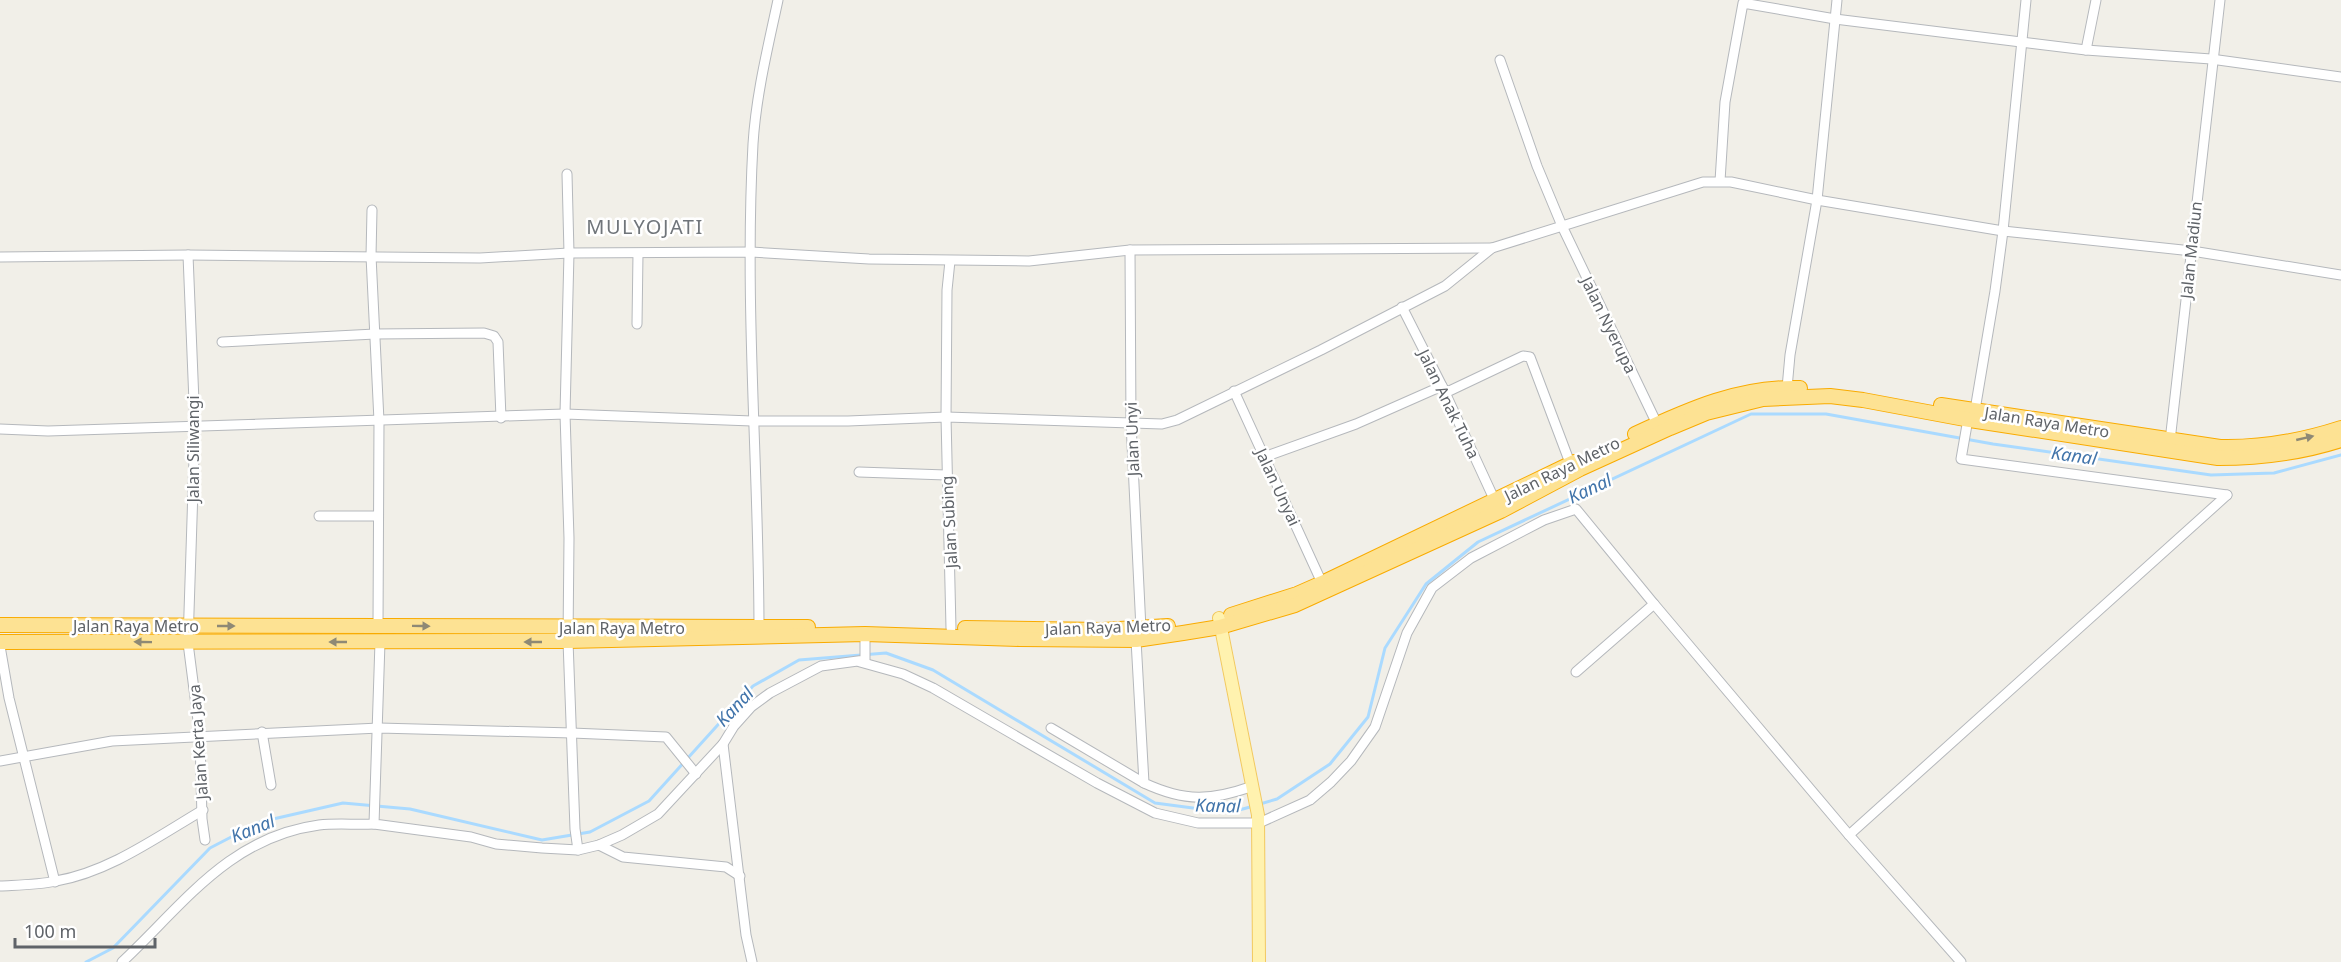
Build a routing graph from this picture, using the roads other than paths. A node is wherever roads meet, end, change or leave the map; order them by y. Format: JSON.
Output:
{"nodes":[{"id":1,"x":778,"y":0,"type":"edge"},
{"id":2,"x":1837,"y":0,"type":"edge"},
{"id":3,"x":2026,"y":0,"type":"edge"},
{"id":4,"x":2096,"y":0,"type":"edge"},
{"id":5,"x":2220,"y":0,"type":"edge"},
{"id":6,"x":1835,"y":19,"type":"junction"},
{"id":7,"x":2021,"y":42,"type":"junction"},
{"id":8,"x":2086,"y":50,"type":"junction"},
{"id":9,"x":2211,"y":59,"type":"junction"},
{"id":10,"x":1500,"y":60,"type":"dead end"},
{"id":11,"x":2341,"y":77,"type":"edge"},
{"id":12,"x":567,"y":174,"type":"dead end"},
{"id":13,"x":1720,"y":181,"type":"junction"},
{"id":14,"x":1817,"y":200,"type":"junction"},
{"id":15,"x":372,"y":210,"type":"dead end"},
{"id":16,"x":1562,"y":226,"type":"junction"},
{"id":17,"x":2003,"y":231,"type":"junction"},
{"id":18,"x":1492,"y":248,"type":"junction"},
{"id":19,"x":1130,"y":250,"type":"junction"},
{"id":20,"x":2192,"y":251,"type":"junction"},
{"id":21,"x":751,"y":252,"type":"junction"},
{"id":22,"x":568,"y":253,"type":"junction"},
{"id":23,"x":638,"y":254,"type":"junction"},
{"id":24,"x":188,"y":255,"type":"junction"},
{"id":25,"x":371,"y":256,"type":"junction"},
{"id":26,"x":0,"y":257,"type":"edge"},
{"id":27,"x":950,"y":261,"type":"junction"},
{"id":28,"x":2341,"y":275,"type":"edge"},
{"id":29,"x":1402,"y":307,"type":"junction"},
{"id":30,"x":638,"y":324,"type":"dead end"},
{"id":31,"x":375,"y":334,"type":"junction"},
{"id":32,"x":222,"y":342,"type":"dead end"},
{"id":33,"x":1787,"y":388,"type":"junction"},
{"id":34,"x":1444,"y":389,"type":"junction"},
{"id":35,"x":1234,"y":391,"type":"junction"},
{"id":36,"x":565,"y":414,"type":"junction"},
{"id":37,"x":1971,"y":415,"type":"junction"},
{"id":38,"x":946,"y":417,"type":"junction"},
{"id":39,"x":501,"y":418,"type":"junction"},
{"id":40,"x":379,"y":421,"type":"junction"},
{"id":41,"x":752,"y":421,"type":"junction"},
{"id":42,"x":1131,"y":423,"type":"junction"},
{"id":43,"x":1657,"y":424,"type":"junction"},
{"id":44,"x":195,"y":427,"type":"junction"},
{"id":45,"x":2341,"y":428,"type":"edge"},
{"id":46,"x":0,"y":429,"type":"edge"},
{"id":47,"x":2341,"y":440,"type":"edge"},
{"id":48,"x":2170,"y":441,"type":"junction"},
{"id":49,"x":1263,"y":457,"type":"junction"},
{"id":50,"x":1570,"y":464,"type":"junction"},
{"id":51,"x":859,"y":472,"type":"dead end"},
{"id":52,"x":946,"y":475,"type":"junction"},
{"id":53,"x":1495,"y":501,"type":"junction"},
{"id":54,"x":319,"y":516,"type":"dead end"},
{"id":55,"x":378,"y":516,"type":"junction"},
{"id":56,"x":1322,"y":583,"type":"junction"},
{"id":57,"x":1654,"y":604,"type":"junction"},
{"id":58,"x":1220,"y":622,"type":"junction"},
{"id":59,"x":0,"y":625,"type":"edge"},
{"id":60,"x":189,"y":626,"type":"junction"},
{"id":61,"x":378,"y":626,"type":"junction"},
{"id":62,"x":951,"y":628,"type":"junction"},
{"id":63,"x":759,"y":633,"type":"junction"},
{"id":64,"x":1138,"y":634,"type":"junction"},
{"id":65,"x":569,"y":635,"type":"junction"},
{"id":66,"x":865,"y":637,"type":"junction"},
{"id":67,"x":380,"y":642,"type":"junction"},
{"id":68,"x":189,"y":643,"type":"junction"},
{"id":69,"x":0,"y":644,"type":"edge"},
{"id":70,"x":863,"y":660,"type":"junction"},
{"id":71,"x":1576,"y":672,"type":"dead end"},
{"id":72,"x":379,"y":728,"type":"junction"},
{"id":73,"x":1051,"y":728,"type":"dead end"},
{"id":74,"x":262,"y":732,"type":"junction"},
{"id":75,"x":572,"y":732,"type":"junction"},
{"id":76,"x":200,"y":736,"type":"junction"},
{"id":77,"x":723,"y":744,"type":"junction"},
{"id":78,"x":24,"y":757,"type":"junction"},
{"id":79,"x":0,"y":761,"type":"edge"},
{"id":80,"x":694,"y":772,"type":"junction"},
{"id":81,"x":1144,"y":783,"type":"junction"},
{"id":82,"x":271,"y":785,"type":"dead end"},
{"id":83,"x":1253,"y":790,"type":"junction"},
{"id":84,"x":203,"y":810,"type":"junction"},
{"id":85,"x":1258,"y":819,"type":"junction"},
{"id":86,"x":374,"y":821,"type":"junction"},
{"id":87,"x":1849,"y":835,"type":"junction"},
{"id":88,"x":206,"y":840,"type":"dead end"},
{"id":89,"x":599,"y":845,"type":"junction"},
{"id":90,"x":577,"y":846,"type":"junction"},
{"id":91,"x":740,"y":876,"type":"junction"},
{"id":92,"x":54,"y":882,"type":"junction"},
{"id":93,"x":0,"y":886,"type":"edge"},
{"id":94,"x":122,"y":962,"type":"edge"},
{"id":95,"x":752,"y":962,"type":"edge"},
{"id":96,"x":1259,"y":962,"type":"edge"},
{"id":97,"x":1961,"y":962,"type":"edge"}],
"edges":[{"from":1,"to":21,"type":"street"},
{"from":2,"to":6,"type":"street"},
{"from":3,"to":7,"type":"street"},
{"from":4,"to":8,"type":"street"},
{"from":5,"to":9,"type":"street","name":"Jalan Madiun"},
{"from":6,"to":7,"type":"street"},
{"from":6,"to":13,"type":"street"},
{"from":6,"to":14,"type":"street"},
{"from":7,"to":8,"type":"street"},
{"from":7,"to":17,"type":"street"},
{"from":8,"to":9,"type":"street"},
{"from":9,"to":11,"type":"street"},
{"from":9,"to":20,"type":"street","name":"Jalan Madiun"},
{"from":10,"to":16,"type":"street","name":"Jalan Nyerupa"},
{"from":12,"to":22,"type":"street"},
{"from":13,"to":14,"type":"street"},
{"from":13,"to":16,"type":"street"},
{"from":14,"to":17,"type":"street"},
{"from":14,"to":33,"type":"street"},
{"from":15,"to":25,"type":"street"},
{"from":16,"to":18,"type":"street"},
{"from":16,"to":43,"type":"street","name":"Jalan Nyerupa"},
{"from":17,"to":20,"type":"street"},
{"from":17,"to":37,"type":"street"},
{"from":18,"to":19,"type":"street"},
{"from":18,"to":29,"type":"street"},
{"from":19,"to":27,"type":"street"},
{"from":19,"to":42,"type":"street","name":"Jalan Unyi"},
{"from":20,"to":28,"type":"street"},
{"from":20,"to":48,"type":"street","name":"Jalan Madiun"},
{"from":21,"to":23,"type":"street"},
{"from":21,"to":27,"type":"street"},
{"from":21,"to":41,"type":"street"},
{"from":22,"to":23,"type":"street"},
{"from":22,"to":25,"type":"street"},
{"from":22,"to":36,"type":"street"},
{"from":23,"to":30,"type":"street"},
{"from":24,"to":25,"type":"street"},
{"from":24,"to":26,"type":"street"},
{"from":24,"to":44,"type":"street","name":"Jalan Siliwangi"},
{"from":25,"to":31,"type":"street"},
{"from":27,"to":38,"type":"street","name":"Jalan Subing"},
{"from":29,"to":34,"type":"street","name":"Jalan Anak Tuha"},
{"from":29,"to":35,"type":"street"},
{"from":31,"to":32,"type":"street"},
{"from":31,"to":39,"type":"street"},
{"from":31,"to":40,"type":"street"},
{"from":33,"to":37,"type":"highway","name":"Jalan Raya Metro"},
{"from":33,"to":43,"type":"highway","name":"Jalan Raya Metro"},
{"from":34,"to":49,"type":"street"},
{"from":34,"to":50,"type":"street"},
{"from":34,"to":53,"type":"street","name":"Jalan Anak Tuha"},
{"from":35,"to":42,"type":"street"},
{"from":35,"to":49,"type":"street","name":"Jalan Unyai"},
{"from":36,"to":39,"type":"street"},
{"from":36,"to":41,"type":"street"},
{"from":36,"to":65,"type":"street"},
{"from":37,"to":47,"type":"highway"},
{"from":37,"to":48,"type":"highway","name":"Jalan Raya Metro"},
{"from":37,"to":58,"type":"highway"},
{"from":37,"to":87,"type":"street"},
{"from":38,"to":41,"type":"street"},
{"from":38,"to":42,"type":"street"},
{"from":38,"to":52,"type":"street","name":"Jalan Subing"},
{"from":39,"to":40,"type":"street"},
{"from":40,"to":44,"type":"street"},
{"from":40,"to":55,"type":"street"},
{"from":41,"to":63,"type":"street"},
{"from":42,"to":64,"type":"street","name":"Jalan Unyi"},
{"from":43,"to":50,"type":"highway","name":"Jalan Raya Metro"},
{"from":44,"to":46,"type":"street"},
{"from":44,"to":60,"type":"street","name":"Jalan Siliwangi"},
{"from":48,"to":45,"type":"highway","name":"Jalan Raya Metro","one_way":true},
{"from":49,"to":56,"type":"street","name":"Jalan Unyai"},
{"from":50,"to":53,"type":"highway","name":"Jalan Raya Metro"},
{"from":51,"to":52,"type":"street"},
{"from":52,"to":62,"type":"street","name":"Jalan Subing"},
{"from":53,"to":56,"type":"highway","name":"Jalan Raya Metro"},
{"from":54,"to":55,"type":"street"},
{"from":55,"to":61,"type":"street"},
{"from":56,"to":58,"type":"highway","name":"Jalan Raya Metro"},
{"from":57,"to":71,"type":"street"},
{"from":57,"to":85,"type":"street"},
{"from":57,"to":87,"type":"street"},
{"from":58,"to":64,"type":"highway"},
{"from":58,"to":83,"type":"main road"},
{"from":59,"to":60,"type":"highway","name":"Jalan Raya Metro"},
{"from":60,"to":61,"type":"highway","name":"Jalan Raya Metro","one_way":true},
{"from":60,"to":68,"type":"street","name":"Jalan Siliwangi"},
{"from":61,"to":65,"type":"highway","name":"Jalan Raya Metro","one_way":true},
{"from":62,"to":63,"type":"highway","name":"Jalan Raya Metro"},
{"from":62,"to":64,"type":"highway","name":"Jalan Raya Metro"},
{"from":63,"to":65,"type":"highway"},
{"from":63,"to":66,"type":"highway"},
{"from":64,"to":66,"type":"highway"},
{"from":64,"to":81,"type":"street","name":"Jalan Unyi"},
{"from":65,"to":67,"type":"highway","one_way":true},
{"from":65,"to":75,"type":"street"},
{"from":66,"to":70,"type":"street"},
{"from":67,"to":68,"type":"highway","one_way":true},
{"from":67,"to":72,"type":"street"},
{"from":68,"to":69,"type":"highway","one_way":true},
{"from":68,"to":76,"type":"street","name":"Jalan Kerta Jaya"},
{"from":69,"to":78,"type":"street"},
{"from":70,"to":77,"type":"street"},
{"from":70,"to":85,"type":"street"},
{"from":72,"to":74,"type":"street"},
{"from":72,"to":75,"type":"street"},
{"from":72,"to":86,"type":"street"},
{"from":73,"to":81,"type":"street"},
{"from":74,"to":76,"type":"street"},
{"from":74,"to":82,"type":"street"},
{"from":75,"to":80,"type":"street"},
{"from":75,"to":90,"type":"street"},
{"from":76,"to":78,"type":"street"},
{"from":76,"to":84,"type":"street","name":"Jalan Kerta Jaya"},
{"from":77,"to":80,"type":"street"},
{"from":77,"to":91,"type":"street"},
{"from":78,"to":79,"type":"street"},
{"from":78,"to":92,"type":"street"},
{"from":80,"to":89,"type":"street"},
{"from":81,"to":83,"type":"street"},
{"from":83,"to":85,"type":"main road"},
{"from":84,"to":88,"type":"street","name":"Jalan Kerta Jaya"},
{"from":84,"to":92,"type":"street"},
{"from":85,"to":96,"type":"main road"},
{"from":86,"to":90,"type":"street"},
{"from":86,"to":94,"type":"street"},
{"from":87,"to":97,"type":"street"},
{"from":89,"to":90,"type":"street"},
{"from":89,"to":91,"type":"street"},
{"from":91,"to":95,"type":"street"},
{"from":92,"to":93,"type":"street"}]}
